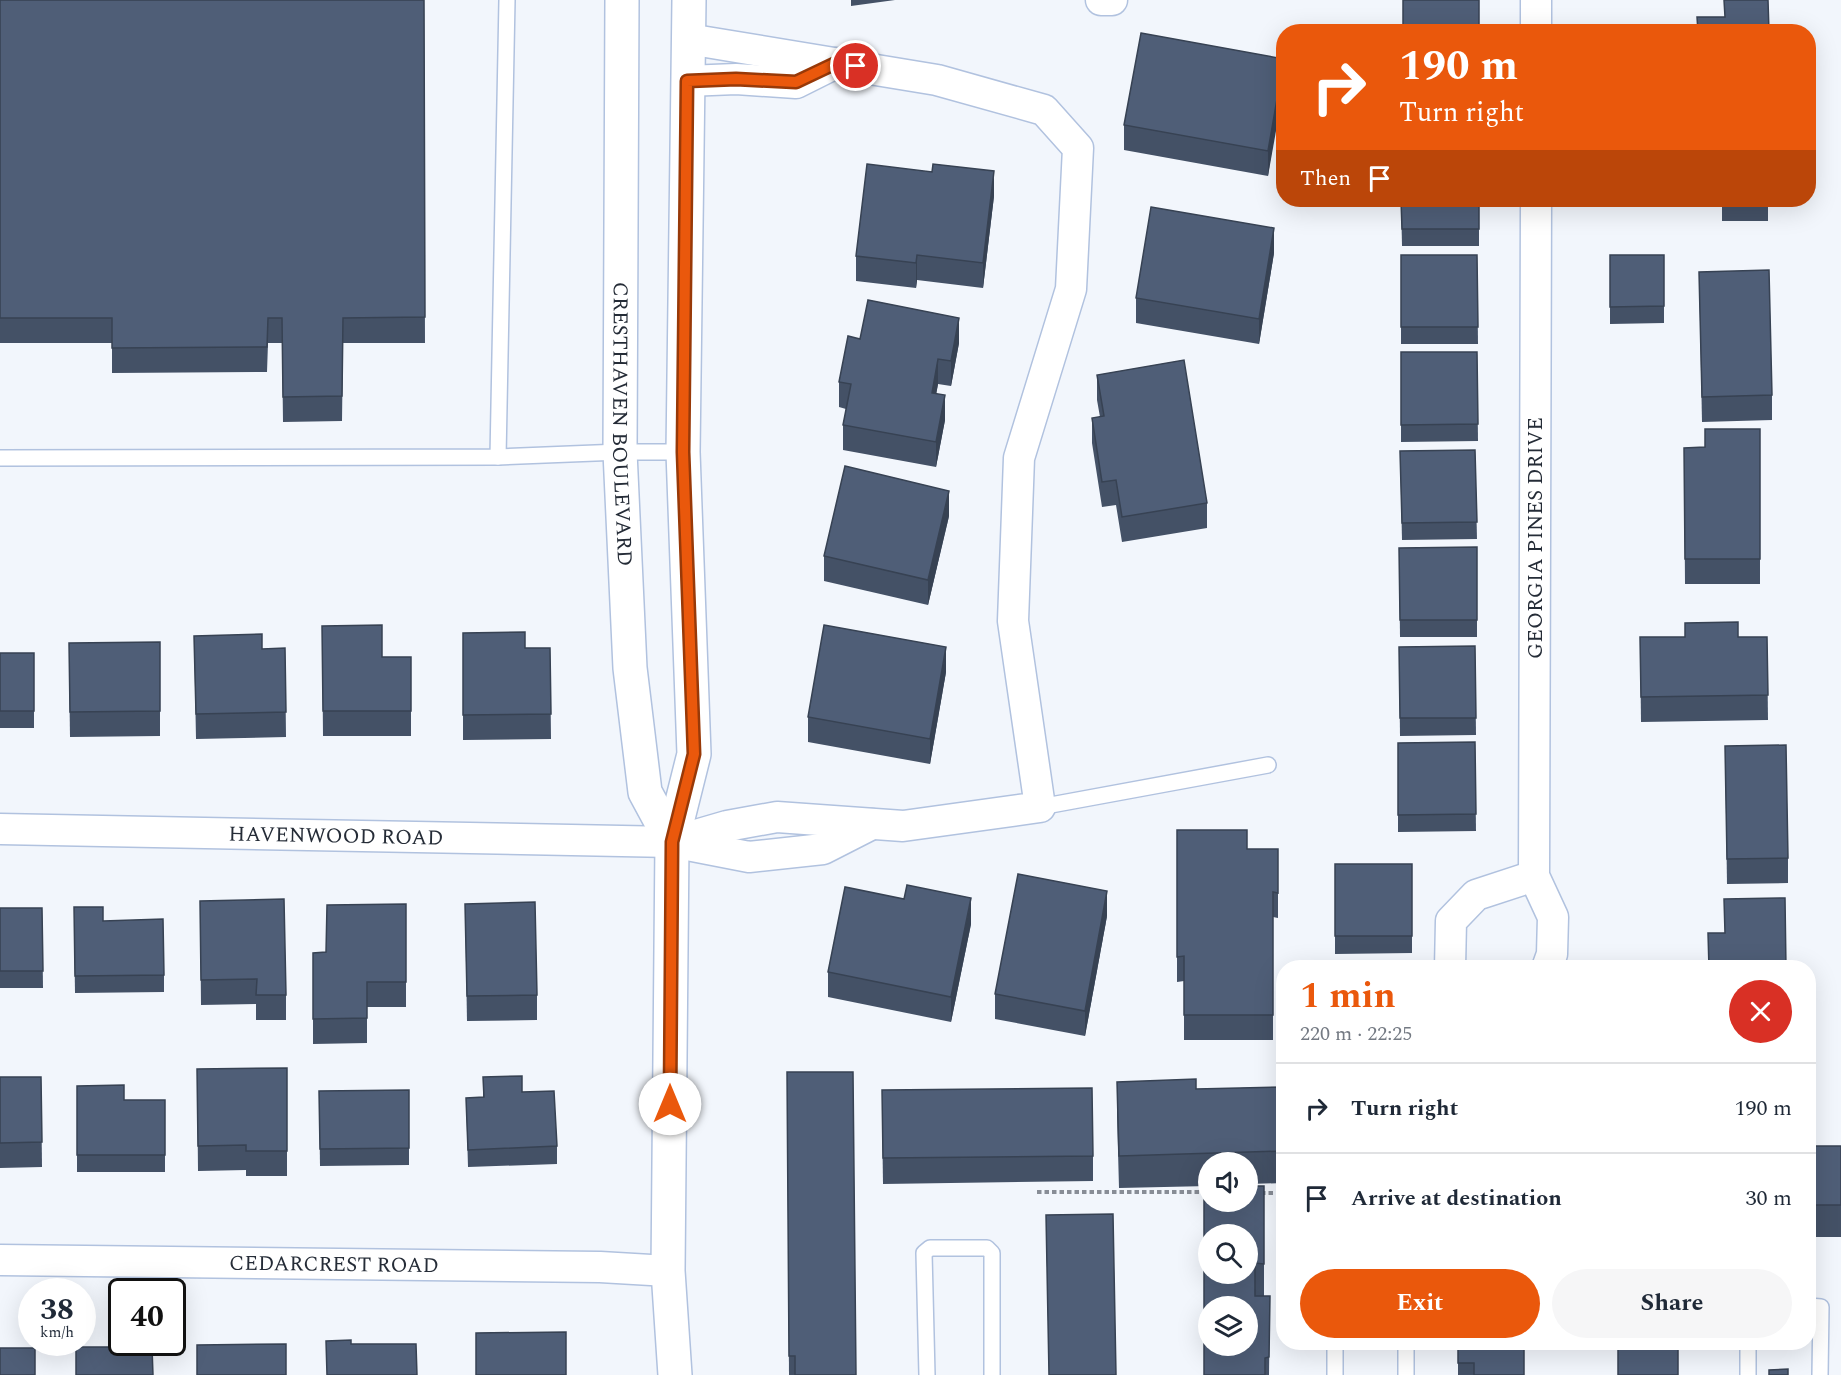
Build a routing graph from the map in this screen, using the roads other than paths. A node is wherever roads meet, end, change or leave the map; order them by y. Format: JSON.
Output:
{"nodes":[{"id":1,"x":507,"y":0,"type":"edge"},
{"id":2,"x":622,"y":0,"type":"edge"},
{"id":3,"x":689,"y":0,"type":"edge"},
{"id":4,"x":1101,"y":0,"type":"edge"},
{"id":5,"x":1112,"y":0,"type":"edge"},
{"id":6,"x":1536,"y":0,"type":"edge"},
{"id":7,"x":1536,"y":24,"type":"edge"},
{"id":8,"x":688,"y":39,"type":"junction"},
{"id":9,"x":836,"y":63,"type":"junction"},
{"id":10,"x":687,"y":81,"type":"junction"},
{"id":11,"x":1536,"y":207,"type":"edge"},
{"id":12,"x":620,"y":452,"type":"junction"},
{"id":13,"x":683,"y":452,"type":"junction"},
{"id":14,"x":498,"y":457,"type":"junction"},
{"id":15,"x":0,"y":458,"type":"edge"},
{"id":16,"x":1268,"y":765,"type":"dead end"},
{"id":17,"x":1040,"y":807,"type":"junction"},
{"id":18,"x":0,"y":829,"type":"edge"},
{"id":19,"x":672,"y":842,"type":"junction"},
{"id":20,"x":1534,"y":876,"type":"junction"},
{"id":21,"x":1450,"y":960,"type":"edge"},
{"id":22,"x":1550,"y":960,"type":"edge"},
{"id":23,"x":0,"y":1260,"type":"edge"},
{"id":24,"x":668,"y":1271,"type":"junction"},
{"id":25,"x":1816,"y":1307,"type":"edge"},
{"id":26,"x":1335,"y":1350,"type":"edge"},
{"id":27,"x":1406,"y":1350,"type":"edge"},
{"id":28,"x":1748,"y":1350,"type":"edge"},
{"id":29,"x":675,"y":1375,"type":"edge"},
{"id":30,"x":927,"y":1375,"type":"edge"},
{"id":31,"x":992,"y":1375,"type":"edge"},
{"id":32,"x":1335,"y":1375,"type":"edge"},
{"id":33,"x":1406,"y":1375,"type":"edge"},
{"id":34,"x":1748,"y":1375,"type":"edge"},
{"id":35,"x":1820,"y":1375,"type":"edge"}],
"edges":[{"from":1,"to":14,"type":"lane"},
{"from":2,"to":12,"type":"street","name":"CRESTHAVEN BOULEVARD"},
{"from":3,"to":8,"type":"street","name":"CRESTHAVEN BOULEVARD"},
{"from":4,"to":5,"type":"street"},
{"from":6,"to":7,"type":"street"},
{"from":8,"to":9,"type":"street"},
{"from":8,"to":10,"type":"street","name":"CRESTHAVEN BOULEVARD"},
{"from":9,"to":10,"type":"street"},
{"from":9,"to":17,"type":"street"},
{"from":10,"to":13,"type":"street","name":"CRESTHAVEN BOULEVARD"},
{"from":11,"to":20,"type":"street","name":"GEORGIA PINES DRIVE"},
{"from":12,"to":13,"type":"lane"},
{"from":12,"to":14,"type":"lane"},
{"from":12,"to":19,"type":"street","name":"CRESTHAVEN BOULEVARD"},
{"from":13,"to":19,"type":"street","name":"CRESTHAVEN BOULEVARD"},
{"from":14,"to":15,"type":"lane"},
{"from":16,"to":17,"type":"lane"},
{"from":17,"to":19,"type":"street","name":"HAVENWOOD ROAD"},
{"from":18,"to":19,"type":"street","name":"HAVENWOOD ROAD"},
{"from":19,"to":24,"type":"street","name":"CRESTHAVEN BOULEVARD"},
{"from":20,"to":21,"type":"street"},
{"from":20,"to":22,"type":"street","name":"GEORGIA PINES DRIVE"},
{"from":23,"to":24,"type":"street","name":"CEDARCREST ROAD"},
{"from":24,"to":29,"type":"street","name":"CRESTHAVEN BOULEVARD"},
{"from":25,"to":35,"type":"lane"},
{"from":26,"to":32,"type":"lane"},
{"from":27,"to":33,"type":"lane"},
{"from":28,"to":34,"type":"lane"},
{"from":30,"to":31,"type":"lane"}]}
